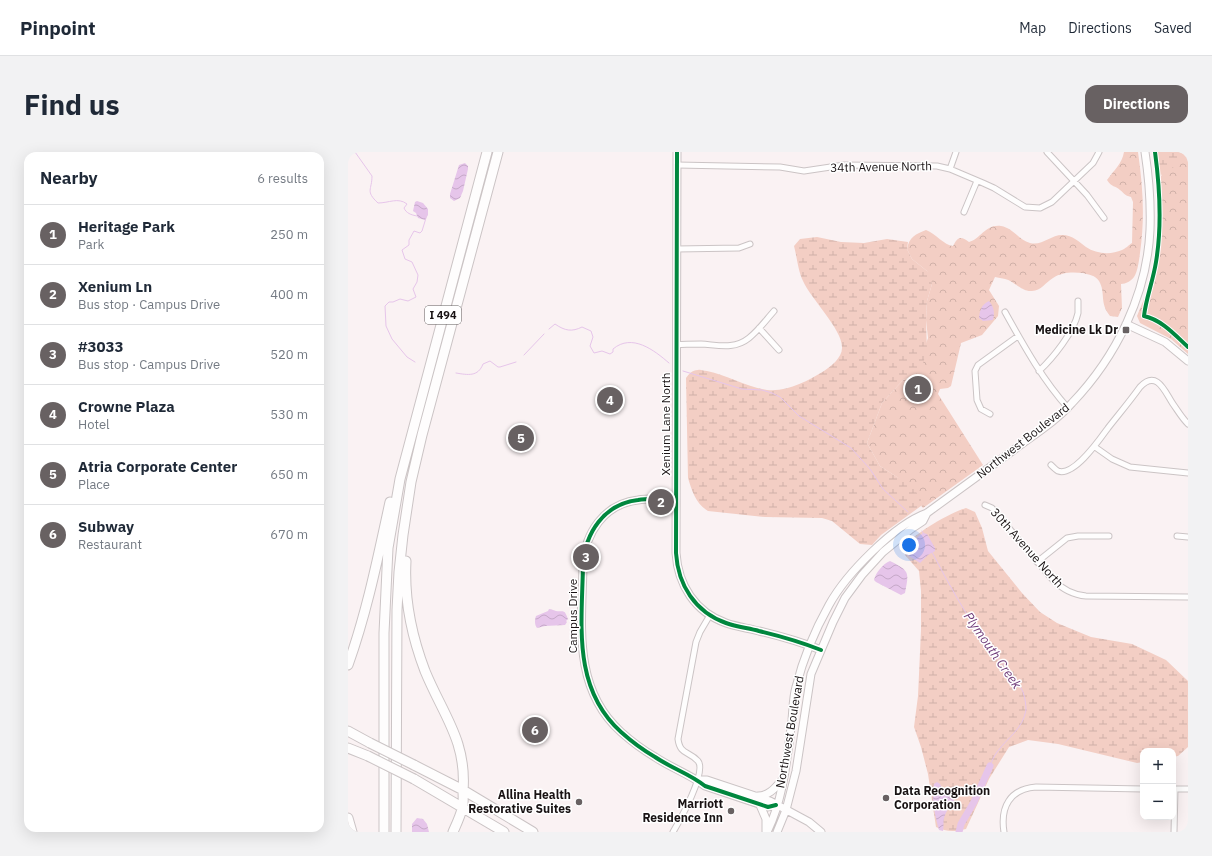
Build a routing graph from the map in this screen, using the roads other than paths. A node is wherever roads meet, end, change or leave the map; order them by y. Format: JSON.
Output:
{"nodes":[{"id":1,"x":487,"y":152,"type":"edge"},
{"id":2,"x":498,"y":152,"type":"edge"},
{"id":3,"x":677,"y":152,"type":"edge"},
{"id":4,"x":956,"y":152,"type":"edge"},
{"id":5,"x":1047,"y":152,"type":"edge"},
{"id":6,"x":1099,"y":152,"type":"edge"},
{"id":7,"x":1145,"y":152,"type":"edge"},
{"id":8,"x":677,"y":165,"type":"junction"},
{"id":9,"x":950,"y":169,"type":"junction"},
{"id":10,"x":977,"y":181,"type":"junction"},
{"id":11,"x":1074,"y":181,"type":"junction"},
{"id":12,"x":964,"y":212,"type":"dead end"},
{"id":13,"x":1104,"y":218,"type":"dead end"},
{"id":14,"x":750,"y":244,"type":"dead end"},
{"id":15,"x":677,"y":249,"type":"junction"},
{"id":16,"x":1078,"y":301,"type":"dead end"},
{"id":17,"x":774,"y":310,"type":"dead end"},
{"id":18,"x":1005,"y":312,"type":"dead end"},
{"id":19,"x":1126,"y":324,"type":"junction"},
{"id":20,"x":759,"y":328,"type":"junction"},
{"id":21,"x":1018,"y":336,"type":"junction"},
{"id":22,"x":676,"y":344,"type":"junction"},
{"id":23,"x":779,"y":350,"type":"dead end"},
{"id":24,"x":1188,"y":361,"type":"edge"},
{"id":25,"x":1039,"y":371,"type":"junction"},
{"id":26,"x":1068,"y":408,"type":"junction"},
{"id":27,"x":990,"y":414,"type":"dead end"},
{"id":28,"x":1188,"y":424,"type":"edge"},
{"id":29,"x":422,"y":435,"type":"junction"},
{"id":30,"x":1095,"y":446,"type":"junction"},
{"id":31,"x":1051,"y":465,"type":"dead end"},
{"id":32,"x":1188,"y":473,"type":"edge"},
{"id":33,"x":400,"y":479,"type":"junction"},
{"id":34,"x":676,"y":500,"type":"junction"},
{"id":35,"x":985,"y":505,"type":"dead end"},
{"id":36,"x":927,"y":513,"type":"junction"},
{"id":37,"x":1109,"y":536,"type":"dead end"},
{"id":38,"x":1177,"y":536,"type":"dead end"},
{"id":39,"x":1188,"y":536,"type":"edge"},
{"id":40,"x":1037,"y":562,"type":"junction"},
{"id":41,"x":1188,"y":597,"type":"edge"},
{"id":42,"x":710,"y":615,"type":"junction"},
{"id":43,"x":810,"y":646,"type":"junction"},
{"id":44,"x":820,"y":650,"type":"junction"},
{"id":45,"x":348,"y":665,"type":"edge"},
{"id":46,"x":348,"y":731,"type":"edge"},
{"id":47,"x":348,"y":748,"type":"edge"},
{"id":48,"x":783,"y":778,"type":"junction"},
{"id":49,"x":698,"y":780,"type":"junction"},
{"id":50,"x":1140,"y":789,"type":"edge"},
{"id":51,"x":1176,"y":789,"type":"edge"},
{"id":52,"x":1188,"y":789,"type":"edge"},
{"id":53,"x":463,"y":790,"type":"junction"},
{"id":54,"x":756,"y":796,"type":"junction"},
{"id":55,"x":760,"y":805,"type":"junction"},
{"id":56,"x":776,"y":805,"type":"junction"},
{"id":57,"x":463,"y":808,"type":"junction"},
{"id":58,"x":786,"y":810,"type":"junction"},
{"id":59,"x":348,"y":818,"type":"edge"},
{"id":60,"x":1174,"y":820,"type":"edge"},
{"id":61,"x":352,"y":832,"type":"edge"},
{"id":62,"x":384,"y":832,"type":"edge"},
{"id":63,"x":396,"y":832,"type":"edge"},
{"id":64,"x":453,"y":832,"type":"edge"},
{"id":65,"x":504,"y":832,"type":"edge"},
{"id":66,"x":533,"y":832,"type":"edge"},
{"id":67,"x":673,"y":832,"type":"edge"},
{"id":68,"x":767,"y":832,"type":"edge"},
{"id":69,"x":777,"y":832,"type":"edge"},
{"id":70,"x":821,"y":832,"type":"edge"},
{"id":71,"x":1004,"y":832,"type":"edge"},
{"id":72,"x":1174,"y":832,"type":"edge"}],
"edges":[{"from":1,"to":33,"type":"highway","number":"I 494"},
{"from":2,"to":29,"type":"highway","number":"I 494"},
{"from":3,"to":8,"type":"street","name":"Xenium Lane North"},
{"from":4,"to":9,"type":"street"},
{"from":5,"to":11,"type":"street"},
{"from":6,"to":11,"type":"street","name":"34th Avenue North"},
{"from":7,"to":19,"type":"street","name":"Northwest Boulevard"},
{"from":8,"to":9,"type":"street","name":"34th Avenue North"},
{"from":8,"to":15,"type":"street","name":"Xenium Lane North"},
{"from":9,"to":10,"type":"street","name":"34th Avenue North"},
{"from":10,"to":11,"type":"street","name":"34th Avenue North"},
{"from":10,"to":12,"type":"street"},
{"from":11,"to":13,"type":"street"},
{"from":14,"to":15,"type":"street"},
{"from":15,"to":22,"type":"street","name":"Xenium Lane North"},
{"from":16,"to":25,"type":"street"},
{"from":17,"to":20,"type":"street"},
{"from":18,"to":21,"type":"street"},
{"from":19,"to":24,"type":"street"},
{"from":19,"to":26,"type":"street","name":"Northwest Boulevard"},
{"from":20,"to":22,"type":"street"},
{"from":20,"to":23,"type":"street"},
{"from":21,"to":25,"type":"street"},
{"from":21,"to":27,"type":"street"},
{"from":22,"to":34,"type":"street","name":"Xenium Lane North"},
{"from":25,"to":26,"type":"street"},
{"from":26,"to":36,"type":"street","name":"Northwest Boulevard"},
{"from":28,"to":30,"type":"street"},
{"from":29,"to":53,"type":"highway"},
{"from":29,"to":63,"type":"highway","number":"I 494"},
{"from":30,"to":31,"type":"street"},
{"from":30,"to":32,"type":"street"},
{"from":33,"to":45,"type":"highway"},
{"from":33,"to":62,"type":"highway","number":"I 494"},
{"from":34,"to":42,"type":"street","name":"Xenium Lane North"},
{"from":34,"to":49,"type":"street","name":"Campus Drive"},
{"from":35,"to":40,"type":"street","name":"30th Avenue North"},
{"from":36,"to":43,"type":"street","name":"Northwest Boulevard"},
{"from":36,"to":44,"type":"street","name":"Northwest Boulevard"},
{"from":37,"to":40,"type":"street"},
{"from":38,"to":39,"type":"street"},
{"from":40,"to":41,"type":"street","name":"30th Avenue North"},
{"from":42,"to":43,"type":"street","name":"Xenium Lane North"},
{"from":42,"to":49,"type":"street"},
{"from":43,"to":44,"type":"street","name":"Xenium Lane North"},
{"from":43,"to":48,"type":"street","name":"Northwest Boulevard"},
{"from":44,"to":58,"type":"street","name":"Northwest Boulevard"},
{"from":46,"to":53,"type":"highway","bridge":true},
{"from":47,"to":57,"type":"highway","bridge":true},
{"from":48,"to":54,"type":"street"},
{"from":48,"to":56,"type":"street","name":"Northwest Boulevard"},
{"from":49,"to":54,"type":"street","name":"Campus Drive"},
{"from":49,"to":55,"type":"street","name":"Campus Drive"},
{"from":49,"to":67,"type":"street"},
{"from":50,"to":71,"type":"street"},
{"from":51,"to":52,"type":"street"},
{"from":53,"to":57,"type":"highway"},
{"from":53,"to":66,"type":"highway"},
{"from":54,"to":56,"type":"street","name":"Campus Drive"},
{"from":55,"to":56,"type":"street","name":"Campus Drive"},
{"from":55,"to":68,"type":"street"},
{"from":56,"to":58,"type":"street","name":"Campus Drive"},
{"from":56,"to":68,"type":"street","name":"Northwest Boulevard"},
{"from":57,"to":64,"type":"highway"},
{"from":57,"to":65,"type":"highway"},
{"from":58,"to":69,"type":"street","name":"Northwest Boulevard"},
{"from":58,"to":70,"type":"street","name":"Campus Drive"},
{"from":59,"to":61,"type":"highway"},
{"from":60,"to":72,"type":"street"}]}
